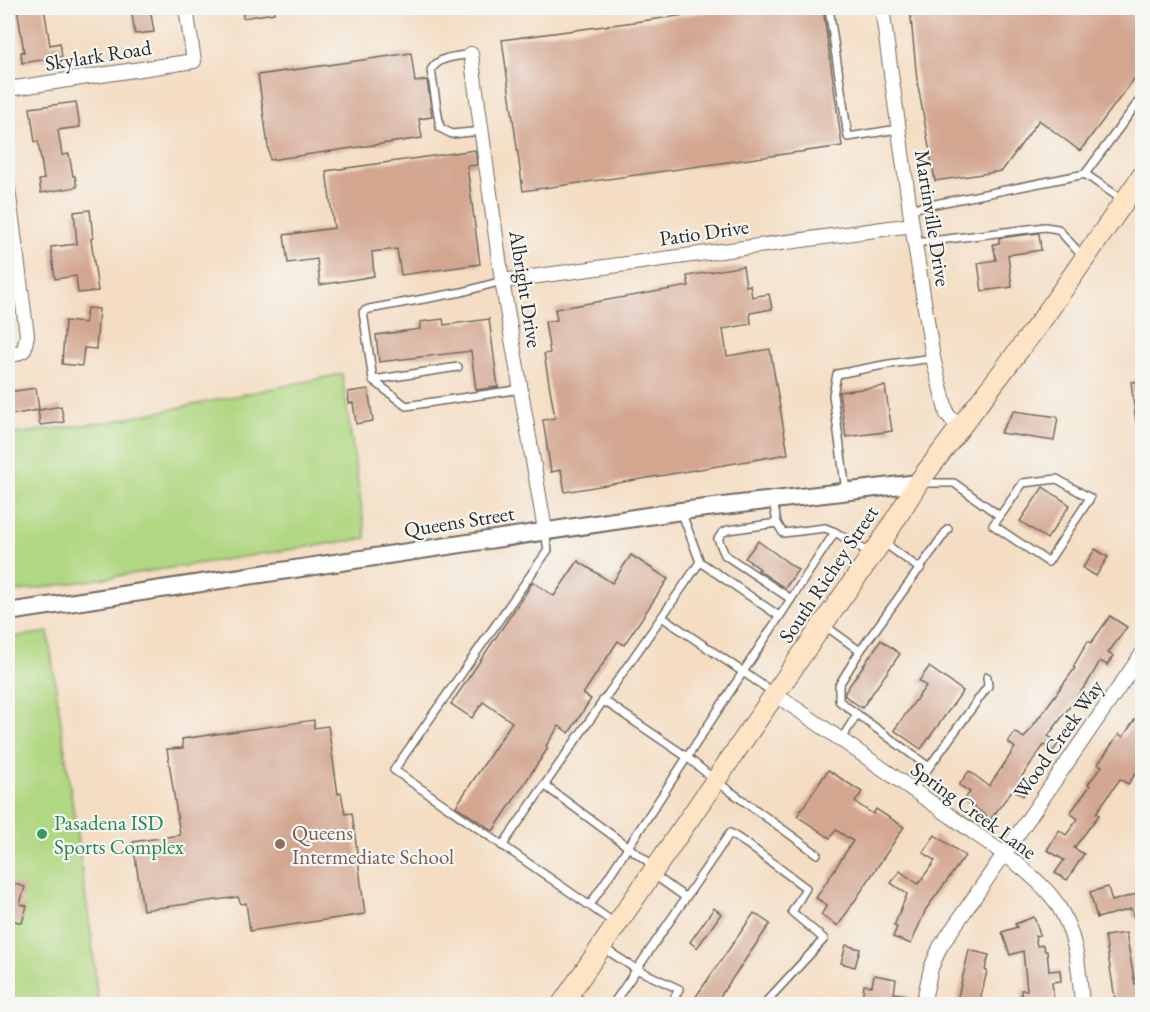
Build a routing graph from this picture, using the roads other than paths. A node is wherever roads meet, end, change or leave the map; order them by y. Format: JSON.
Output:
{"nodes":[{"id":1,"x":186,"y":8,"type":"edge"},
{"id":2,"x":829,"y":8,"type":"edge"},
{"id":3,"x":882,"y":8,"type":"edge"},
{"id":4,"x":471,"y":54,"type":"joint"},
{"id":5,"x":8,"y":89,"type":"edge"},
{"id":6,"x":1143,"y":97,"type":"edge"},
{"id":7,"x":898,"y":129,"type":"junction"},
{"id":8,"x":482,"y":131,"type":"junction"},
{"id":9,"x":1085,"y":174,"type":"junction"},
{"id":10,"x":1143,"y":176,"type":"edge"},
{"id":11,"x":8,"y":189,"type":"edge"},
{"id":12,"x":1125,"y":201,"type":"junction"},
{"id":13,"x":910,"y":209,"type":"junction"},
{"id":14,"x":912,"y":225,"type":"junction"},
{"id":15,"x":915,"y":243,"type":"junction"},
{"id":16,"x":1084,"y":259,"type":"junction"},
{"id":17,"x":502,"y":281,"type":"junction"},
{"id":18,"x":8,"y":355,"type":"edge"},
{"id":19,"x":933,"y":358,"type":"junction"},
{"id":20,"x":458,"y":367,"type":"dead end"},
{"id":21,"x":373,"y":380,"type":"junction"},
{"id":22,"x":522,"y":389,"type":"junction"},
{"id":23,"x":960,"y":429,"type":"junction"},
{"id":24,"x":918,"y":483,"type":"junction"},
{"id":25,"x":846,"y":491,"type":"junction"},
{"id":26,"x":773,"y":500,"type":"junction"},
{"id":27,"x":681,"y":511,"type":"junction"},
{"id":28,"x":1000,"y":516,"type":"junction"},
{"id":29,"x":777,"y":523,"type":"junction"},
{"id":30,"x":545,"y":530,"type":"junction"},
{"id":31,"x":948,"y":530,"type":"dead end"},
{"id":32,"x":835,"y":532,"type":"junction"},
{"id":33,"x":877,"y":548,"type":"junction"},
{"id":34,"x":700,"y":562,"type":"junction"},
{"id":35,"x":920,"y":569,"type":"junction"},
{"id":36,"x":791,"y":599,"type":"junction"},
{"id":37,"x":8,"y":612,"type":"edge"},
{"id":38,"x":779,"y":616,"type":"junction"},
{"id":39,"x":662,"y":617,"type":"junction"},
{"id":40,"x":823,"y":624,"type":"junction"},
{"id":41,"x":860,"y":651,"type":"junction"},
{"id":42,"x":1142,"y":657,"type":"edge"},
{"id":43,"x":742,"y":673,"type":"junction"},
{"id":44,"x":987,"y":677,"type":"dead end"},
{"id":45,"x":776,"y":695,"type":"junction"},
{"id":46,"x":603,"y":700,"type":"junction"},
{"id":47,"x":857,"y":714,"type":"junction"},
{"id":48,"x":841,"y":740,"type":"junction"},
{"id":49,"x":687,"y":757,"type":"junction"},
{"id":50,"x":929,"y":767,"type":"junction"},
{"id":51,"x":716,"y":781,"type":"junction"},
{"id":52,"x":544,"y":785,"type":"junction"},
{"id":53,"x":913,"y":790,"type":"junction"},
{"id":54,"x":502,"y":846,"type":"junction"},
{"id":55,"x":628,"y":846,"type":"junction"},
{"id":56,"x":817,"y":854,"type":"dead end"},
{"id":57,"x":1004,"y":854,"type":"junction"},
{"id":58,"x":654,"y":871,"type":"junction"},
{"id":59,"x":685,"y":897,"type":"junction"},
{"id":60,"x":590,"y":905,"type":"junction"},
{"id":61,"x":616,"y":924,"type":"junction"},
{"id":62,"x":601,"y":946,"type":"junction"},
{"id":63,"x":636,"y":969,"type":"junction"},
{"id":64,"x":566,"y":999,"type":"edge"},
{"id":65,"x":586,"y":1005,"type":"edge"},
{"id":66,"x":613,"y":1005,"type":"edge"},
{"id":67,"x":671,"y":1005,"type":"edge"},
{"id":68,"x":764,"y":1005,"type":"edge"},
{"id":69,"x":923,"y":1005,"type":"edge"},
{"id":70,"x":1082,"y":1005,"type":"edge"}],
"edges":[{"from":1,"to":5,"type":"street","name":"Skylark Road"},
{"from":2,"to":7,"type":"lane"},
{"from":3,"to":7,"type":"street","name":"Martinville Drive"},
{"from":4,"to":8,"type":"street","name":"Albright Drive"},
{"from":4,"to":8,"type":"lane"},
{"from":6,"to":9,"type":"lane"},
{"from":7,"to":13,"type":"street","name":"Martinville Drive"},
{"from":8,"to":17,"type":"street","name":"Albright Drive"},
{"from":9,"to":12,"type":"lane"},
{"from":9,"to":13,"type":"lane"},
{"from":10,"to":12,"type":"main road","name":"South Richey Street"},
{"from":11,"to":18,"type":"street"},
{"from":12,"to":16,"type":"main road","name":"South Richey Street"},
{"from":13,"to":14,"type":"street","name":"Martinville Drive"},
{"from":14,"to":15,"type":"street","name":"Martinville Drive"},
{"from":14,"to":17,"type":"street","name":"Patio Drive"},
{"from":15,"to":16,"type":"lane"},
{"from":15,"to":19,"type":"street","name":"Martinville Drive"},
{"from":16,"to":23,"type":"main road","name":"South Richey Street"},
{"from":17,"to":21,"type":"lane"},
{"from":17,"to":22,"type":"street","name":"Albright Drive"},
{"from":19,"to":23,"type":"street","name":"Martinville Drive"},
{"from":19,"to":25,"type":"lane"},
{"from":20,"to":21,"type":"lane"},
{"from":21,"to":22,"type":"lane"},
{"from":22,"to":30,"type":"street","name":"Albright Drive"},
{"from":23,"to":24,"type":"main road","name":"South Richey Street"},
{"from":24,"to":25,"type":"street","name":"Queens Street"},
{"from":24,"to":28,"type":"lane"},
{"from":24,"to":33,"type":"main road","name":"South Richey Street"},
{"from":25,"to":26,"type":"street","name":"Queens Street"},
{"from":26,"to":27,"type":"street","name":"Queens Street"},
{"from":26,"to":29,"type":"lane"},
{"from":27,"to":30,"type":"street","name":"Queens Street"},
{"from":27,"to":34,"type":"lane"},
{"from":28,"to":28,"type":"lane"},
{"from":29,"to":32,"type":"lane"},
{"from":29,"to":36,"type":"lane"},
{"from":30,"to":37,"type":"street","name":"Queens Street"},
{"from":30,"to":54,"type":"lane"},
{"from":31,"to":35,"type":"lane"},
{"from":32,"to":33,"type":"lane"},
{"from":32,"to":36,"type":"lane"},
{"from":33,"to":35,"type":"lane"},
{"from":33,"to":40,"type":"main road","name":"South Richey Street"},
{"from":34,"to":38,"type":"lane"},
{"from":34,"to":39,"type":"lane"},
{"from":35,"to":41,"type":"lane"},
{"from":36,"to":38,"type":"lane"},
{"from":38,"to":43,"type":"lane"},
{"from":39,"to":43,"type":"lane"},
{"from":39,"to":46,"type":"lane"},
{"from":40,"to":41,"type":"lane"},
{"from":40,"to":45,"type":"main road","name":"South Richey Street"},
{"from":41,"to":47,"type":"lane"},
{"from":42,"to":57,"type":"street","name":"Wood Creek Way"},
{"from":43,"to":45,"type":"lane"},
{"from":43,"to":49,"type":"lane"},
{"from":44,"to":50,"type":"lane"},
{"from":45,"to":48,"type":"street","name":"Spring Creek Lane"},
{"from":45,"to":51,"type":"main road","name":"South Richey Street"},
{"from":46,"to":49,"type":"lane"},
{"from":46,"to":52,"type":"lane"},
{"from":47,"to":48,"type":"lane"},
{"from":47,"to":50,"type":"lane"},
{"from":48,"to":53,"type":"street","name":"Spring Creek Lane"},
{"from":49,"to":51,"type":"lane"},
{"from":49,"to":55,"type":"lane"},
{"from":50,"to":53,"type":"lane"},
{"from":51,"to":56,"type":"lane"},
{"from":51,"to":58,"type":"main road","name":"South Richey Street"},
{"from":52,"to":54,"type":"lane"},
{"from":52,"to":55,"type":"lane"},
{"from":53,"to":57,"type":"street","name":"Spring Creek Lane"},
{"from":54,"to":60,"type":"lane"},
{"from":55,"to":58,"type":"lane"},
{"from":55,"to":60,"type":"lane"},
{"from":57,"to":69,"type":"street","name":"Wood Creek Way"},
{"from":57,"to":70,"type":"street","name":"Spring Creek Lane"},
{"from":58,"to":59,"type":"lane"},
{"from":58,"to":61,"type":"main road","name":"South Richey Street"},
{"from":59,"to":63,"type":"lane"},
{"from":59,"to":68,"type":"lane"},
{"from":60,"to":61,"type":"lane"},
{"from":61,"to":62,"type":"main road","name":"South Richey Street"},
{"from":62,"to":63,"type":"lane"},
{"from":62,"to":64,"type":"main road","name":"South Richey Street"},
{"from":63,"to":66,"type":"lane"},
{"from":63,"to":67,"type":"lane"},
{"from":64,"to":65,"type":"lane"}]}
